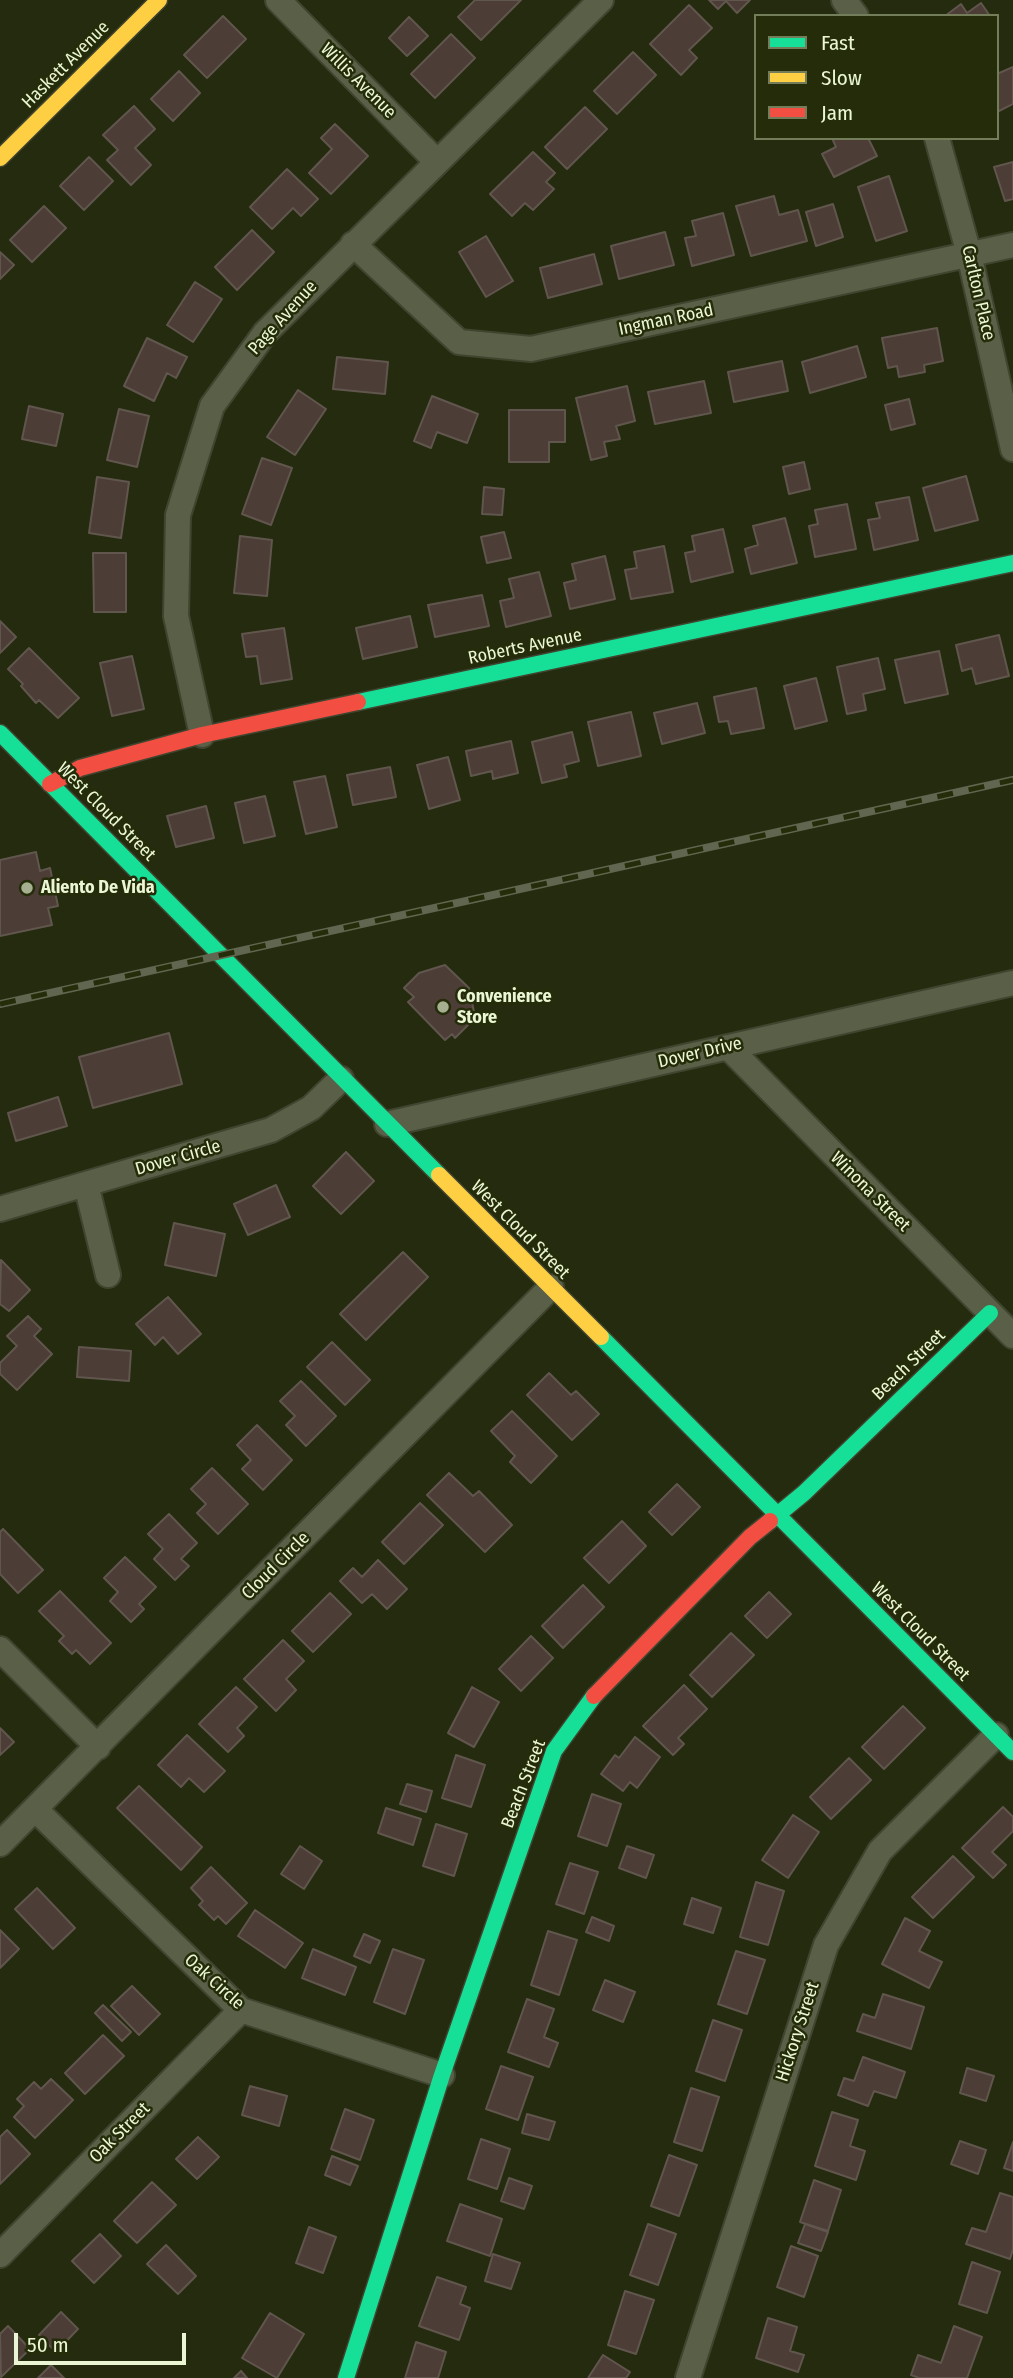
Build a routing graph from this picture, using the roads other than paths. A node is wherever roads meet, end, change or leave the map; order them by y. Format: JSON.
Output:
{"nodes":[{"id":1,"x":159,"y":0,"type":"edge"},
{"id":2,"x":278,"y":0,"type":"edge"},
{"id":3,"x":601,"y":0,"type":"edge"},
{"id":4,"x":938,"y":140,"type":"edge"},
{"id":5,"x":0,"y":158,"type":"edge"},
{"id":6,"x":437,"y":162,"type":"junction"},
{"id":7,"x":353,"y":244,"type":"junction"},
{"id":8,"x":1013,"y":245,"type":"edge"},
{"id":9,"x":969,"y":254,"type":"junction"},
{"id":10,"x":1013,"y":449,"type":"edge"},
{"id":11,"x":1013,"y":563,"type":"edge"},
{"id":12,"x":0,"y":733,"type":"edge"},
{"id":13,"x":202,"y":735,"type":"junction"},
{"id":14,"x":50,"y":784,"type":"junction"},
{"id":15,"x":1013,"y":983,"type":"edge"},
{"id":16,"x":728,"y":1047,"type":"junction"},
{"id":17,"x":341,"y":1079,"type":"junction"},
{"id":18,"x":387,"y":1124,"type":"junction"},
{"id":19,"x":86,"y":1184,"type":"junction"},
{"id":20,"x":0,"y":1209,"type":"edge"},
{"id":21,"x":108,"y":1275,"type":"dead end"},
{"id":22,"x":551,"y":1287,"type":"junction"},
{"id":23,"x":990,"y":1313,"type":"junction"},
{"id":24,"x":1013,"y":1336,"type":"edge"},
{"id":25,"x":776,"y":1514,"type":"junction"},
{"id":26,"x":0,"y":1649,"type":"edge"},
{"id":27,"x":1004,"y":1744,"type":"edge"},
{"id":28,"x":98,"y":1747,"type":"junction"},
{"id":29,"x":36,"y":1809,"type":"junction"},
{"id":30,"x":0,"y":1844,"type":"edge"},
{"id":31,"x":240,"y":2010,"type":"junction"},
{"id":32,"x":442,"y":2075,"type":"junction"},
{"id":33,"x":0,"y":2255,"type":"edge"},
{"id":34,"x":346,"y":2378,"type":"edge"},
{"id":35,"x":688,"y":2378,"type":"edge"}],
"edges":[{"from":1,"to":5,"type":"street","name":"Haskett Avenue"},
{"from":2,"to":6,"type":"street","name":"Willis Avenue"},
{"from":3,"to":6,"type":"street","name":"Page Avenue"},
{"from":4,"to":9,"type":"street","name":"Carlton Place"},
{"from":6,"to":7,"type":"street","name":"Page Avenue"},
{"from":7,"to":9,"type":"street","name":"Ingman Road"},
{"from":7,"to":13,"type":"street","name":"Page Avenue"},
{"from":8,"to":9,"type":"street","name":"Ingman Road"},
{"from":9,"to":10,"type":"street","name":"Carlton Place"},
{"from":11,"to":13,"type":"street","name":"Roberts Avenue"},
{"from":12,"to":14,"type":"street","name":"West Cloud Street"},
{"from":13,"to":14,"type":"street","name":"Roberts Avenue"},
{"from":14,"to":17,"type":"street","name":"West Cloud Street"},
{"from":15,"to":16,"type":"street","name":"Dover Drive"},
{"from":16,"to":18,"type":"street","name":"Dover Drive"},
{"from":16,"to":23,"type":"street","name":"Winona Street"},
{"from":17,"to":18,"type":"street","name":"West Cloud Street"},
{"from":17,"to":19,"type":"street","name":"Dover Circle"},
{"from":18,"to":22,"type":"street","name":"West Cloud Street"},
{"from":19,"to":20,"type":"street","name":"Dover Circle"},
{"from":19,"to":21,"type":"street"},
{"from":22,"to":25,"type":"street","name":"West Cloud Street"},
{"from":22,"to":28,"type":"street","name":"Cloud Circle"},
{"from":23,"to":24,"type":"street","name":"Winona Street"},
{"from":23,"to":25,"type":"street","name":"Beach Street"},
{"from":25,"to":27,"type":"street","name":"West Cloud Street"},
{"from":25,"to":32,"type":"street","name":"Beach Street"},
{"from":26,"to":28,"type":"street"},
{"from":27,"to":35,"type":"street","name":"Hickory Street"},
{"from":28,"to":29,"type":"street","name":"Cloud Circle"},
{"from":29,"to":30,"type":"street","name":"Cloud Circle"},
{"from":29,"to":31,"type":"street","name":"Oak Circle"},
{"from":31,"to":32,"type":"street","name":"Oak Circle"},
{"from":31,"to":33,"type":"street","name":"Oak Street"},
{"from":32,"to":34,"type":"street","name":"Beach Street"}]}
